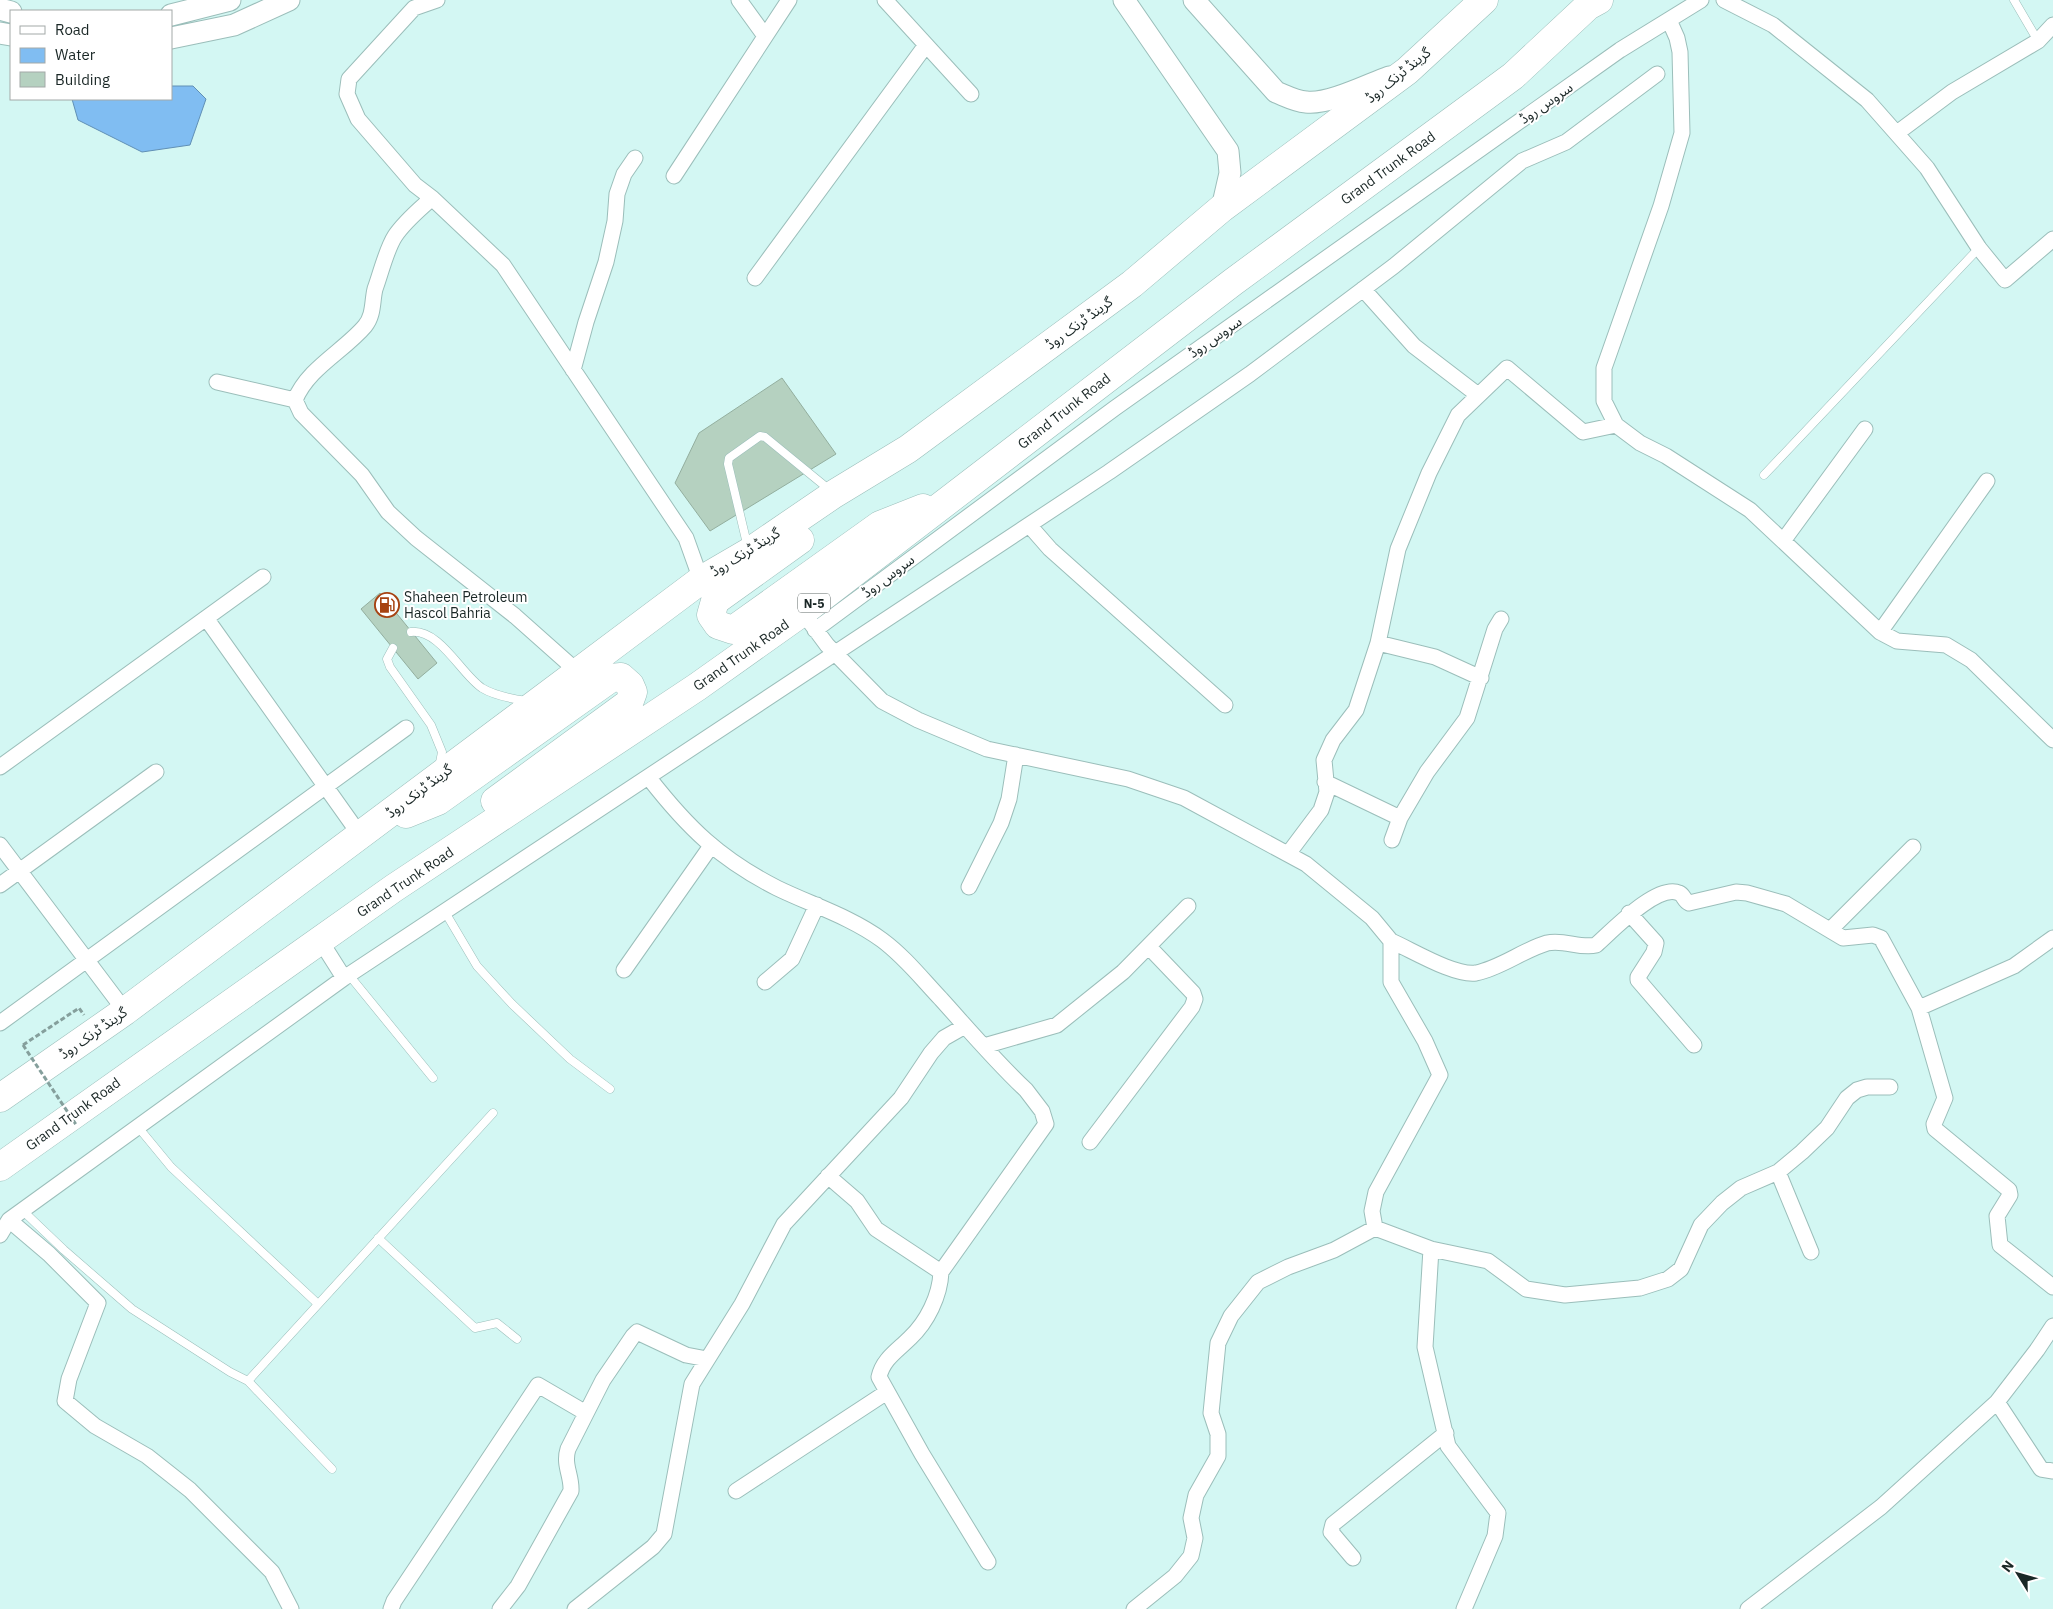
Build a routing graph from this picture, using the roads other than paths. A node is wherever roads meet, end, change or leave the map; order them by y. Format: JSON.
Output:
{"nodes":[{"id":1,"x":230,"y":0,"type":"edge"},
{"id":2,"x":289,"y":0,"type":"edge"},
{"id":3,"x":437,"y":0,"type":"edge"},
{"id":4,"x":739,"y":0,"type":"edge"},
{"id":5,"x":789,"y":0,"type":"edge"},
{"id":6,"x":885,"y":0,"type":"edge"},
{"id":7,"x":1124,"y":0,"type":"edge"},
{"id":8,"x":1194,"y":0,"type":"edge"},
{"id":9,"x":1484,"y":0,"type":"edge"},
{"id":10,"x":1701,"y":0,"type":"edge"},
{"id":11,"x":1724,"y":0,"type":"edge"},
{"id":12,"x":2014,"y":0,"type":"edge"},
{"id":13,"x":1594,"y":2,"type":"edge"},
{"id":14,"x":172,"y":15,"type":"edge"},
{"id":15,"x":1669,"y":20,"type":"junction"},
{"id":16,"x":2053,"y":26,"type":"edge"},
{"id":17,"x":765,"y":36,"type":"junction"},
{"id":18,"x":172,"y":38,"type":"edge"},
{"id":19,"x":2038,"y":40,"type":"junction"},
{"id":20,"x":926,"y":45,"type":"junction"},
{"id":21,"x":1407,"y":71,"type":"junction"},
{"id":22,"x":1657,"y":74,"type":"dead end"},
{"id":23,"x":971,"y":94,"type":"dead end"},
{"id":24,"x":1897,"y":133,"type":"junction"},
{"id":25,"x":635,"y":158,"type":"dead end"},
{"id":26,"x":674,"y":176,"type":"dead end"},
{"id":27,"x":432,"y":198,"type":"junction"},
{"id":28,"x":1222,"y":208,"type":"junction"},
{"id":29,"x":2053,"y":239,"type":"edge"},
{"id":30,"x":1979,"y":248,"type":"junction"},
{"id":31,"x":755,"y":278,"type":"dead end"},
{"id":32,"x":1363,"y":289,"type":"junction"},
{"id":33,"x":573,"y":370,"type":"junction"},
{"id":34,"x":217,"y":382,"type":"dead end"},
{"id":35,"x":1478,"y":395,"type":"junction"},
{"id":36,"x":295,"y":400,"type":"junction"},
{"id":37,"x":1616,"y":424,"type":"junction"},
{"id":38,"x":1866,"y":429,"type":"dead end"},
{"id":39,"x":908,"y":449,"type":"junction"},
{"id":40,"x":1764,"y":475,"type":"dead end"},
{"id":41,"x":1987,"y":481,"type":"dead end"},
{"id":42,"x":834,"y":494,"type":"junction"},
{"id":43,"x":952,"y":497,"type":"junction"},
{"id":44,"x":1029,"y":525,"type":"junction"},
{"id":45,"x":1783,"y":541,"type":"junction"},
{"id":46,"x":749,"y":552,"type":"junction"},
{"id":47,"x":263,"y":577,"type":"dead end"},
{"id":48,"x":701,"y":580,"type":"junction"},
{"id":49,"x":206,"y":618,"type":"junction"},
{"id":50,"x":1501,"y":619,"type":"dead end"},
{"id":51,"x":809,"y":620,"type":"junction"},
{"id":52,"x":411,"y":632,"type":"dead end"},
{"id":53,"x":1880,"y":632,"type":"junction"},
{"id":54,"x":1378,"y":643,"type":"junction"},
{"id":55,"x":393,"y":648,"type":"dead end"},
{"id":56,"x":835,"y":654,"type":"junction"},
{"id":57,"x":578,"y":672,"type":"junction"},
{"id":58,"x":1481,"y":678,"type":"junction"},
{"id":59,"x":537,"y":702,"type":"junction"},
{"id":60,"x":1226,"y":706,"type":"dead end"},
{"id":61,"x":406,"y":728,"type":"dead end"},
{"id":62,"x":2053,"y":740,"type":"edge"},
{"id":63,"x":1016,"y":755,"type":"junction"},
{"id":64,"x":0,"y":767,"type":"edge"},
{"id":65,"x":156,"y":772,"type":"dead end"},
{"id":66,"x":437,"y":777,"type":"junction"},
{"id":67,"x":649,"y":778,"type":"junction"},
{"id":68,"x":1325,"y":782,"type":"junction"},
{"id":69,"x":327,"y":786,"type":"junction"},
{"id":70,"x":1400,"y":818,"type":"junction"},
{"id":71,"x":365,"y":832,"type":"junction"},
{"id":72,"x":1392,"y":840,"type":"dead end"},
{"id":73,"x":0,"y":845,"type":"edge"},
{"id":74,"x":711,"y":846,"type":"junction"},
{"id":75,"x":1912,"y":847,"type":"dead end"},
{"id":76,"x":1288,"y":854,"type":"junction"},
{"id":77,"x":19,"y":871,"type":"junction"},
{"id":78,"x":0,"y":885,"type":"edge"},
{"id":79,"x":968,"y":887,"type":"dead end"},
{"id":80,"x":394,"y":888,"type":"junction"},
{"id":81,"x":817,"y":905,"type":"junction"},
{"id":82,"x":1188,"y":906,"type":"dead end"},
{"id":83,"x":446,"y":912,"type":"junction"},
{"id":84,"x":1630,"y":913,"type":"junction"},
{"id":85,"x":1830,"y":930,"type":"junction"},
{"id":86,"x":320,"y":940,"type":"junction"},
{"id":87,"x":1391,"y":941,"type":"junction"},
{"id":88,"x":2051,"y":945,"type":"edge"},
{"id":89,"x":1149,"y":947,"type":"junction"},
{"id":90,"x":87,"y":960,"type":"junction"},
{"id":91,"x":624,"y":970,"type":"dead end"},
{"id":92,"x":347,"y":976,"type":"junction"},
{"id":93,"x":764,"y":982,"type":"dead end"},
{"id":94,"x":1919,"y":1008,"type":"junction"},
{"id":95,"x":125,"y":1011,"type":"junction"},
{"id":96,"x":0,"y":1023,"type":"edge"},
{"id":97,"x":965,"y":1026,"type":"junction"},
{"id":98,"x":1694,"y":1045,"type":"dead end"},
{"id":99,"x":984,"y":1046,"type":"junction"},
{"id":100,"x":433,"y":1078,"type":"dead end"},
{"id":101,"x":1890,"y":1087,"type":"dead end"},
{"id":102,"x":610,"y":1089,"type":"dead end"},
{"id":103,"x":0,"y":1098,"type":"edge"},
{"id":104,"x":493,"y":1113,"type":"dead end"},
{"id":105,"x":138,"y":1127,"type":"junction"},
{"id":106,"x":1090,"y":1142,"type":"dead end"},
{"id":107,"x":0,"y":1166,"type":"edge"},
{"id":108,"x":1778,"y":1172,"type":"junction"},
{"id":109,"x":828,"y":1176,"type":"junction"},
{"id":110,"x":22,"y":1210,"type":"junction"},
{"id":111,"x":9,"y":1220,"type":"junction"},
{"id":112,"x":1375,"y":1228,"type":"junction"},
{"id":113,"x":0,"y":1235,"type":"edge"},
{"id":114,"x":378,"y":1238,"type":"junction"},
{"id":115,"x":1431,"y":1249,"type":"junction"},
{"id":116,"x":1811,"y":1252,"type":"dead end"},
{"id":117,"x":941,"y":1272,"type":"junction"},
{"id":118,"x":2053,"y":1287,"type":"edge"},
{"id":119,"x":318,"y":1304,"type":"junction"},
{"id":120,"x":2053,"y":1326,"type":"edge"},
{"id":121,"x":517,"y":1339,"type":"dead end"},
{"id":122,"x":708,"y":1359,"type":"junction"},
{"id":123,"x":248,"y":1381,"type":"junction"},
{"id":124,"x":887,"y":1392,"type":"junction"},
{"id":125,"x":1997,"y":1402,"type":"junction"},
{"id":126,"x":586,"y":1413,"type":"junction"},
{"id":127,"x":1446,"y":1433,"type":"junction"},
{"id":128,"x":332,"y":1469,"type":"dead end"},
{"id":129,"x":2053,"y":1471,"type":"edge"},
{"id":130,"x":736,"y":1491,"type":"dead end"},
{"id":131,"x":1353,"y":1558,"type":"dead end"},
{"id":132,"x":988,"y":1562,"type":"dead end"},
{"id":133,"x":291,"y":1609,"type":"edge"},
{"id":134,"x":391,"y":1609,"type":"edge"},
{"id":135,"x":500,"y":1609,"type":"edge"},
{"id":136,"x":575,"y":1609,"type":"edge"},
{"id":137,"x":1134,"y":1609,"type":"edge"},
{"id":138,"x":1464,"y":1609,"type":"edge"},
{"id":139,"x":1748,"y":1609,"type":"edge"}],
"edges":[{"from":1,"to":14,"type":"main road"},
{"from":2,"to":18,"type":"main road"},
{"from":3,"to":27,"type":"street"},
{"from":4,"to":17,"type":"street"},
{"from":5,"to":17,"type":"street"},
{"from":6,"to":20,"type":"street"},
{"from":7,"to":28,"type":"main road"},
{"from":8,"to":21,"type":"main road"},
{"from":9,"to":21,"type":"highway","name":"گرینڈ ٹرنک روڈ"},
{"from":10,"to":15,"type":"street","name":"سروس روڈ"},
{"from":11,"to":24,"type":"street"},
{"from":12,"to":19,"type":"lane"},
{"from":13,"to":43,"type":"highway","name":"Grand Trunk Road","number":"N-5"},
{"from":15,"to":37,"type":"street"},
{"from":15,"to":51,"type":"street","name":"سروس روڈ"},
{"from":16,"to":19,"type":"street"},
{"from":17,"to":26,"type":"street"},
{"from":19,"to":24,"type":"street"},
{"from":20,"to":23,"type":"street"},
{"from":20,"to":31,"type":"street"},
{"from":21,"to":28,"type":"highway","name":"گرینڈ ٹرنک روڈ"},
{"from":22,"to":32,"type":"street"},
{"from":24,"to":30,"type":"street"},
{"from":25,"to":33,"type":"street"},
{"from":27,"to":33,"type":"street"},
{"from":27,"to":36,"type":"street"},
{"from":28,"to":39,"type":"highway","name":"گرینڈ ٹرنک روڈ"},
{"from":29,"to":30,"type":"street"},
{"from":30,"to":40,"type":"lane"},
{"from":32,"to":35,"type":"street"},
{"from":32,"to":44,"type":"street"},
{"from":33,"to":48,"type":"street"},
{"from":34,"to":36,"type":"street"},
{"from":35,"to":37,"type":"street"},
{"from":35,"to":54,"type":"street"},
{"from":36,"to":57,"type":"street"},
{"from":37,"to":45,"type":"street"},
{"from":38,"to":45,"type":"street"},
{"from":39,"to":42,"type":"highway","name":"گرینڈ ٹرنک روڈ"},
{"from":39,"to":43,"type":"highway"},
{"from":41,"to":53,"type":"street"},
{"from":42,"to":46,"type":"highway","name":"گرینڈ ٹرنک روڈ"},
{"from":42,"to":46,"type":"lane"},
{"from":43,"to":51,"type":"highway","name":"Grand Trunk Road","number":"N-5"},
{"from":44,"to":56,"type":"street"},
{"from":44,"to":60,"type":"street"},
{"from":45,"to":53,"type":"street"},
{"from":46,"to":48,"type":"highway","name":"گرینڈ ٹرنک روڈ"},
{"from":47,"to":49,"type":"street"},
{"from":48,"to":57,"type":"highway","name":"گرینڈ ٹرنک روڈ"},
{"from":49,"to":64,"type":"street"},
{"from":49,"to":69,"type":"street"},
{"from":50,"to":58,"type":"street"},
{"from":51,"to":56,"type":"street"},
{"from":51,"to":80,"type":"highway","name":"Grand Trunk Road","number":"N-5"},
{"from":52,"to":59,"type":"lane"},
{"from":53,"to":62,"type":"street"},
{"from":54,"to":58,"type":"street"},
{"from":54,"to":68,"type":"street"},
{"from":55,"to":66,"type":"lane"},
{"from":56,"to":63,"type":"street"},
{"from":56,"to":67,"type":"street"},
{"from":57,"to":59,"type":"highway","name":"گرینڈ ٹرنک روڈ"},
{"from":58,"to":70,"type":"street"},
{"from":59,"to":66,"type":"highway","name":"گرینڈ ٹرنک روڈ"},
{"from":61,"to":69,"type":"street"},
{"from":63,"to":76,"type":"street"},
{"from":63,"to":79,"type":"street"},
{"from":65,"to":77,"type":"street"},
{"from":66,"to":71,"type":"highway","name":"گرینڈ ٹرنک روڈ"},
{"from":67,"to":74,"type":"street"},
{"from":67,"to":83,"type":"street"},
{"from":68,"to":70,"type":"street"},
{"from":68,"to":76,"type":"street"},
{"from":69,"to":71,"type":"street"},
{"from":69,"to":90,"type":"street"},
{"from":70,"to":72,"type":"street"},
{"from":71,"to":80,"type":"highway"},
{"from":71,"to":95,"type":"highway","name":"گرینڈ ٹرنک روڈ"},
{"from":73,"to":77,"type":"street"},
{"from":74,"to":81,"type":"street"},
{"from":74,"to":91,"type":"street"},
{"from":75,"to":85,"type":"street"},
{"from":76,"to":87,"type":"street"},
{"from":77,"to":78,"type":"street"},
{"from":77,"to":90,"type":"street"},
{"from":80,"to":86,"type":"highway","name":"Grand Trunk Road","number":"N-5"},
{"from":81,"to":93,"type":"street"},
{"from":81,"to":97,"type":"street"},
{"from":82,"to":89,"type":"street"},
{"from":83,"to":92,"type":"street"},
{"from":83,"to":102,"type":"lane"},
{"from":84,"to":85,"type":"street"},
{"from":84,"to":87,"type":"street"},
{"from":84,"to":98,"type":"street"},
{"from":85,"to":94,"type":"street"},
{"from":86,"to":92,"type":"street"},
{"from":86,"to":107,"type":"highway","name":"Grand Trunk Road","number":"N-5"},
{"from":87,"to":112,"type":"street"},
{"from":88,"to":94,"type":"street"},
{"from":89,"to":99,"type":"street"},
{"from":89,"to":106,"type":"street"},
{"from":90,"to":95,"type":"street"},
{"from":90,"to":96,"type":"street"},
{"from":92,"to":100,"type":"lane"},
{"from":92,"to":105,"type":"street"},
{"from":94,"to":118,"type":"street"},
{"from":95,"to":103,"type":"highway","name":"گرینڈ ٹرنک روڈ"},
{"from":97,"to":99,"type":"street"},
{"from":97,"to":109,"type":"street"},
{"from":99,"to":117,"type":"street"},
{"from":101,"to":108,"type":"street"},
{"from":104,"to":114,"type":"lane"},
{"from":105,"to":110,"type":"street"},
{"from":105,"to":119,"type":"lane"},
{"from":108,"to":115,"type":"street"},
{"from":108,"to":116,"type":"street"},
{"from":109,"to":117,"type":"street"},
{"from":109,"to":122,"type":"street"},
{"from":110,"to":111,"type":"street"},
{"from":110,"to":123,"type":"lane"},
{"from":111,"to":113,"type":"street"},
{"from":111,"to":133,"type":"street"},
{"from":112,"to":115,"type":"street"},
{"from":112,"to":137,"type":"street"},
{"from":114,"to":119,"type":"lane"},
{"from":114,"to":121,"type":"lane"},
{"from":115,"to":127,"type":"street"},
{"from":117,"to":124,"type":"street"},
{"from":119,"to":123,"type":"lane"},
{"from":120,"to":125,"type":"street"},
{"from":122,"to":126,"type":"street"},
{"from":122,"to":136,"type":"street"},
{"from":123,"to":128,"type":"lane"},
{"from":124,"to":130,"type":"street"},
{"from":124,"to":132,"type":"street"},
{"from":125,"to":129,"type":"street"},
{"from":125,"to":139,"type":"street"},
{"from":126,"to":134,"type":"street"},
{"from":126,"to":135,"type":"street"},
{"from":127,"to":131,"type":"street"},
{"from":127,"to":138,"type":"street"}]}
